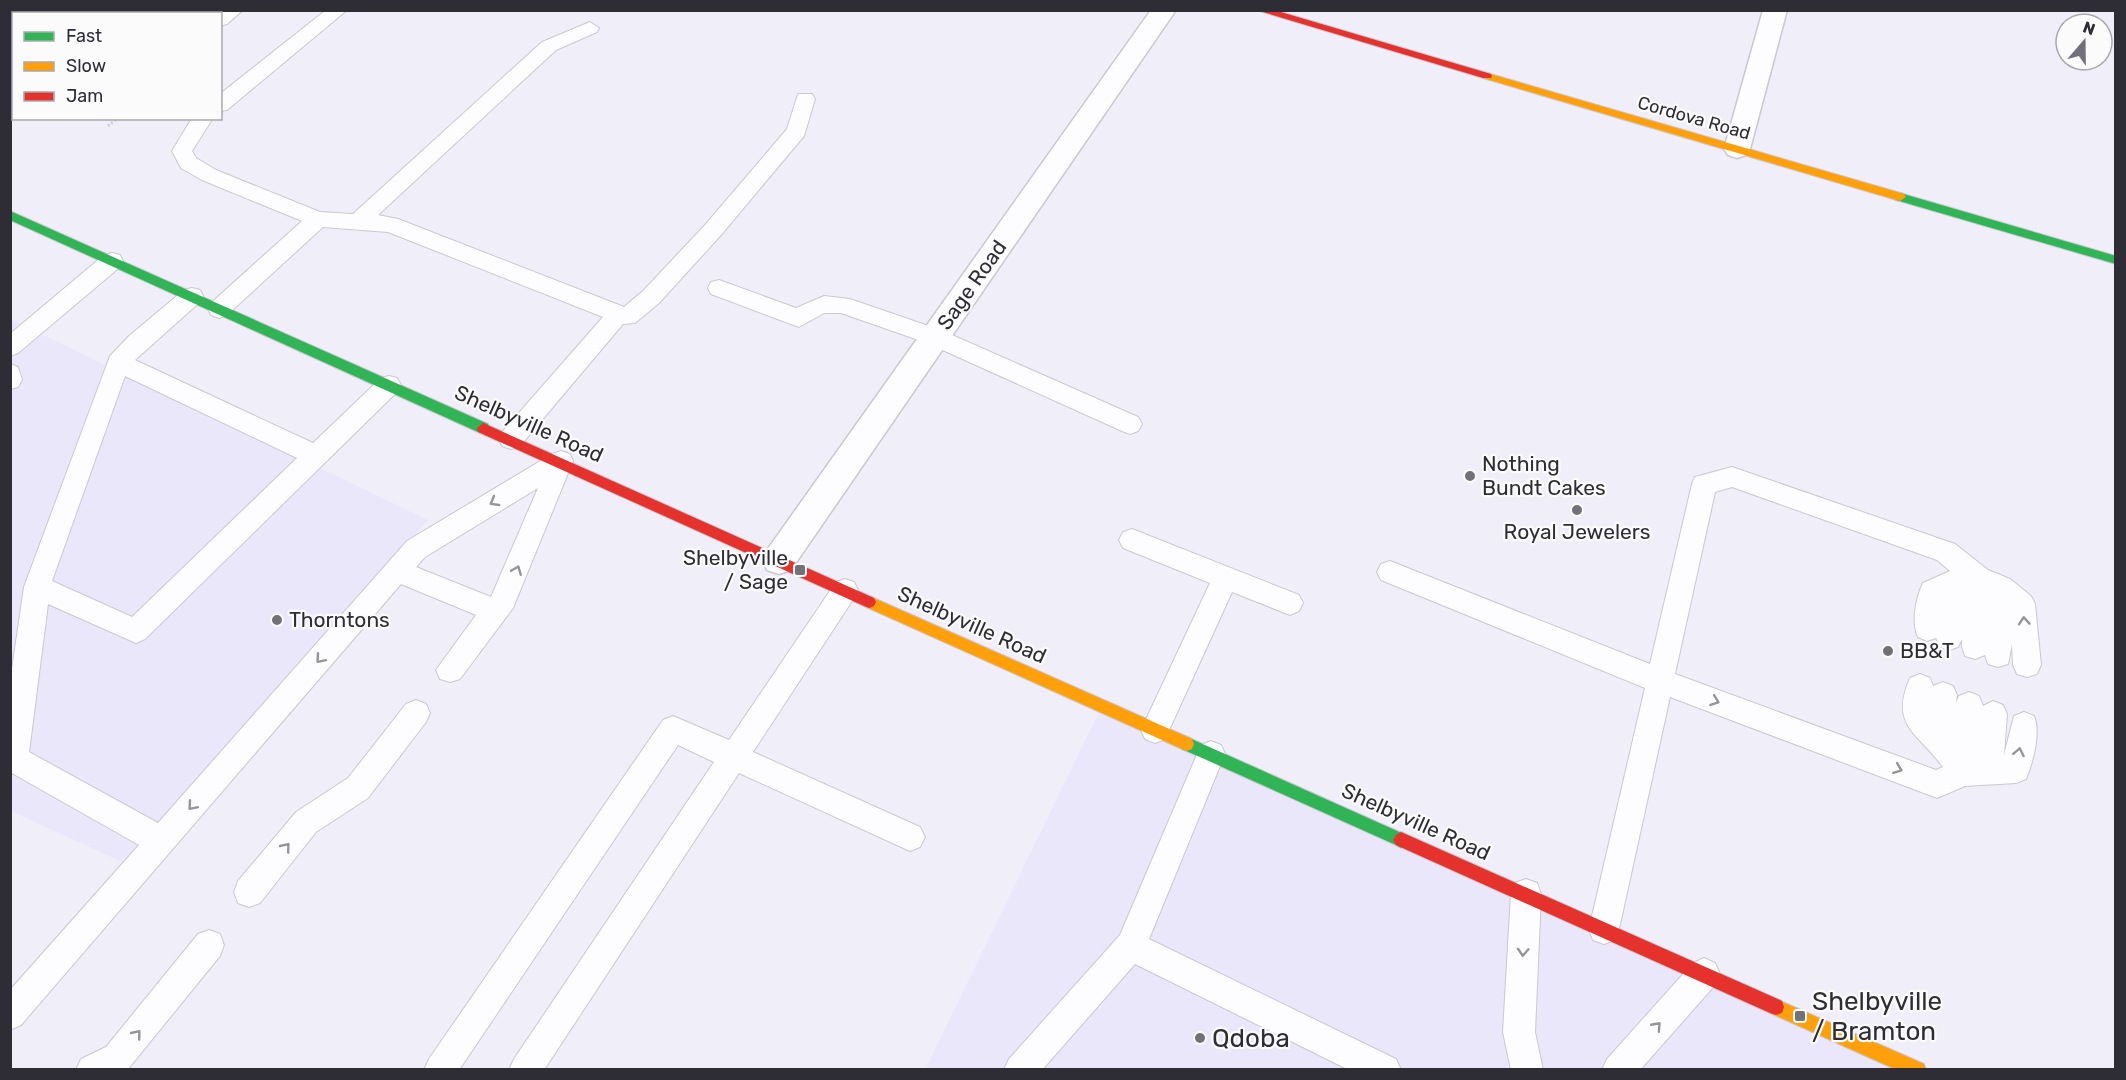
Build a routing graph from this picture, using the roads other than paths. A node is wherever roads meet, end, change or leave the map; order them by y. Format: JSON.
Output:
{"nodes":[{"id":1,"x":338,"y":10,"type":"edge"},
{"id":2,"x":1164,"y":10,"type":"edge"},
{"id":3,"x":1261,"y":10,"type":"edge"},
{"id":4,"x":1775,"y":10,"type":"edge"},
{"id":5,"x":590,"y":28,"type":"dead end"},
{"id":6,"x":805,"y":99,"type":"dead end"},
{"id":7,"x":222,"y":101,"type":"edge"},
{"id":8,"x":201,"y":120,"type":"edge"},
{"id":9,"x":1737,"y":149,"type":"junction"},
{"id":10,"x":10,"y":215,"type":"edge"},
{"id":11,"x":318,"y":219,"type":"junction"},
{"id":12,"x":358,"y":222,"type":"junction"},
{"id":13,"x":2115,"y":260,"type":"edge"},
{"id":14,"x":112,"y":261,"type":"junction"},
{"id":15,"x":719,"y":288,"type":"dead end"},
{"id":16,"x":192,"y":296,"type":"junction"},
{"id":17,"x":219,"y":309,"type":"junction"},
{"id":18,"x":619,"y":314,"type":"junction"},
{"id":19,"x":935,"y":337,"type":"junction"},
{"id":20,"x":10,"y":346,"type":"edge"},
{"id":21,"x":118,"y":362,"type":"junction"},
{"id":22,"x":10,"y":373,"type":"edge"},
{"id":23,"x":10,"y":380,"type":"edge"},
{"id":24,"x":389,"y":385,"type":"junction"},
{"id":25,"x":1130,"y":424,"type":"dead end"},
{"id":26,"x":511,"y":439,"type":"junction"},
{"id":27,"x":316,"y":456,"type":"junction"},
{"id":28,"x":561,"y":461,"type":"junction"},
{"id":29,"x":1132,"y":540,"type":"dead end"},
{"id":30,"x":779,"y":560,"type":"junction"},
{"id":31,"x":397,"y":571,"type":"junction"},
{"id":32,"x":1390,"y":572,"type":"dead end"},
{"id":33,"x":1226,"y":578,"type":"junction"},
{"id":34,"x":1978,"y":582,"type":"junction"},
{"id":35,"x":37,"y":587,"type":"junction"},
{"id":36,"x":845,"y":590,"type":"junction"},
{"id":37,"x":1290,"y":603,"type":"dead end"},
{"id":38,"x":496,"y":611,"type":"junction"},
{"id":39,"x":1938,"y":633,"type":"dead end"},
{"id":40,"x":1986,"y":651,"type":"dead end"},
{"id":41,"x":2027,"y":666,"type":"dead end"},
{"id":42,"x":450,"y":670,"type":"dead end"},
{"id":43,"x":1660,"y":681,"type":"junction"},
{"id":44,"x":1931,"y":691,"type":"dead end"},
{"id":45,"x":1981,"y":710,"type":"dead end"},
{"id":46,"x":416,"y":713,"type":"dead end"},
{"id":47,"x":2024,"y":724,"type":"dead end"},
{"id":48,"x":1155,"y":730,"type":"junction"},
{"id":49,"x":1211,"y":754,"type":"junction"},
{"id":50,"x":733,"y":756,"type":"junction"},
{"id":51,"x":1964,"y":772,"type":"junction"},
{"id":52,"x":910,"y":837,"type":"dead end"},
{"id":53,"x":161,"y":841,"type":"junction"},
{"id":54,"x":249,"y":892,"type":"dead end"},
{"id":55,"x":1526,"y":894,"type":"junction"},
{"id":56,"x":1604,"y":929,"type":"junction"},
{"id":57,"x":208,"y":945,"type":"dead end"},
{"id":58,"x":1131,"y":946,"type":"junction"},
{"id":59,"x":1704,"y":974,"type":"junction"},
{"id":60,"x":10,"y":1014,"type":"edge"},
{"id":61,"x":92,"y":1070,"type":"edge"},
{"id":62,"x":440,"y":1070,"type":"edge"},
{"id":63,"x":525,"y":1070,"type":"edge"},
{"id":64,"x":1020,"y":1070,"type":"edge"},
{"id":65,"x":1385,"y":1070,"type":"edge"},
{"id":66,"x":1527,"y":1070,"type":"edge"},
{"id":67,"x":1618,"y":1070,"type":"edge"},
{"id":68,"x":1918,"y":1070,"type":"edge"}],
"edges":[{"from":1,"to":7,"type":"lane"},
{"from":2,"to":19,"type":"street","name":"Sage Road"},
{"from":3,"to":9,"type":"main road","name":"Cordova Road"},
{"from":4,"to":9,"type":"street"},
{"from":5,"to":12,"type":"lane"},
{"from":6,"to":18,"type":"lane"},
{"from":8,"to":11,"type":"lane"},
{"from":9,"to":13,"type":"main road","name":"Cordova Road"},
{"from":10,"to":14,"type":"main road","name":"Shelbyville Road"},
{"from":11,"to":12,"type":"lane"},
{"from":11,"to":17,"type":"lane"},
{"from":12,"to":18,"type":"lane"},
{"from":14,"to":16,"type":"main road","name":"Shelbyville Road"},
{"from":14,"to":20,"type":"lane"},
{"from":15,"to":19,"type":"lane"},
{"from":16,"to":17,"type":"main road","name":"Shelbyville Road"},
{"from":16,"to":21,"type":"lane"},
{"from":17,"to":24,"type":"main road","name":"Shelbyville Road"},
{"from":18,"to":26,"type":"lane"},
{"from":19,"to":25,"type":"lane"},
{"from":19,"to":30,"type":"street","name":"Sage Road"},
{"from":21,"to":27,"type":"lane"},
{"from":21,"to":35,"type":"lane"},
{"from":22,"to":23,"type":"lane"},
{"from":24,"to":26,"type":"main road","name":"Shelbyville Road"},
{"from":24,"to":27,"type":"lane"},
{"from":26,"to":28,"type":"main road","name":"Shelbyville Road"},
{"from":27,"to":35,"type":"lane"},
{"from":28,"to":30,"type":"main road","name":"Shelbyville Road"},
{"from":28,"to":31,"type":"lane","one_way":true},
{"from":38,"to":28,"type":"lane","one_way":true},
{"from":29,"to":33,"type":"lane"},
{"from":30,"to":36,"type":"main road","name":"Shelbyville Road"},
{"from":31,"to":38,"type":"lane"},
{"from":31,"to":53,"type":"lane","one_way":true},
{"from":32,"to":43,"type":"lane"},
{"from":33,"to":37,"type":"lane"},
{"from":33,"to":48,"type":"lane"},
{"from":34,"to":39,"type":"lane"},
{"from":34,"to":40,"type":"lane"},
{"from":41,"to":34,"type":"lane","one_way":true},
{"from":34,"to":43,"type":"lane"},
{"from":35,"to":53,"type":"lane"},
{"from":36,"to":48,"type":"main road","name":"Shelbyville Road"},
{"from":36,"to":50,"type":"lane"},
{"from":38,"to":42,"type":"lane"},
{"from":43,"to":51,"type":"lane","one_way":true},
{"from":43,"to":56,"type":"lane"},
{"from":44,"to":51,"type":"lane"},
{"from":45,"to":51,"type":"lane"},
{"from":54,"to":46,"type":"lane","one_way":true},
{"from":51,"to":47,"type":"lane","one_way":true},
{"from":48,"to":49,"type":"main road","name":"Shelbyville Road"},
{"from":49,"to":55,"type":"main road","name":"Shelbyville Road"},
{"from":49,"to":58,"type":"lane"},
{"from":50,"to":52,"type":"lane"},
{"from":50,"to":62,"type":"lane"},
{"from":50,"to":63,"type":"lane"},
{"from":53,"to":60,"type":"lane"},
{"from":55,"to":56,"type":"main road","name":"Shelbyville Road"},
{"from":55,"to":66,"type":"lane","one_way":true},
{"from":56,"to":59,"type":"main road","name":"Shelbyville Road"},
{"from":61,"to":57,"type":"lane","one_way":true},
{"from":58,"to":64,"type":"lane"},
{"from":58,"to":65,"type":"lane"},
{"from":67,"to":59,"type":"lane","one_way":true},
{"from":59,"to":68,"type":"main road","name":"Shelbyville Road"}]}
